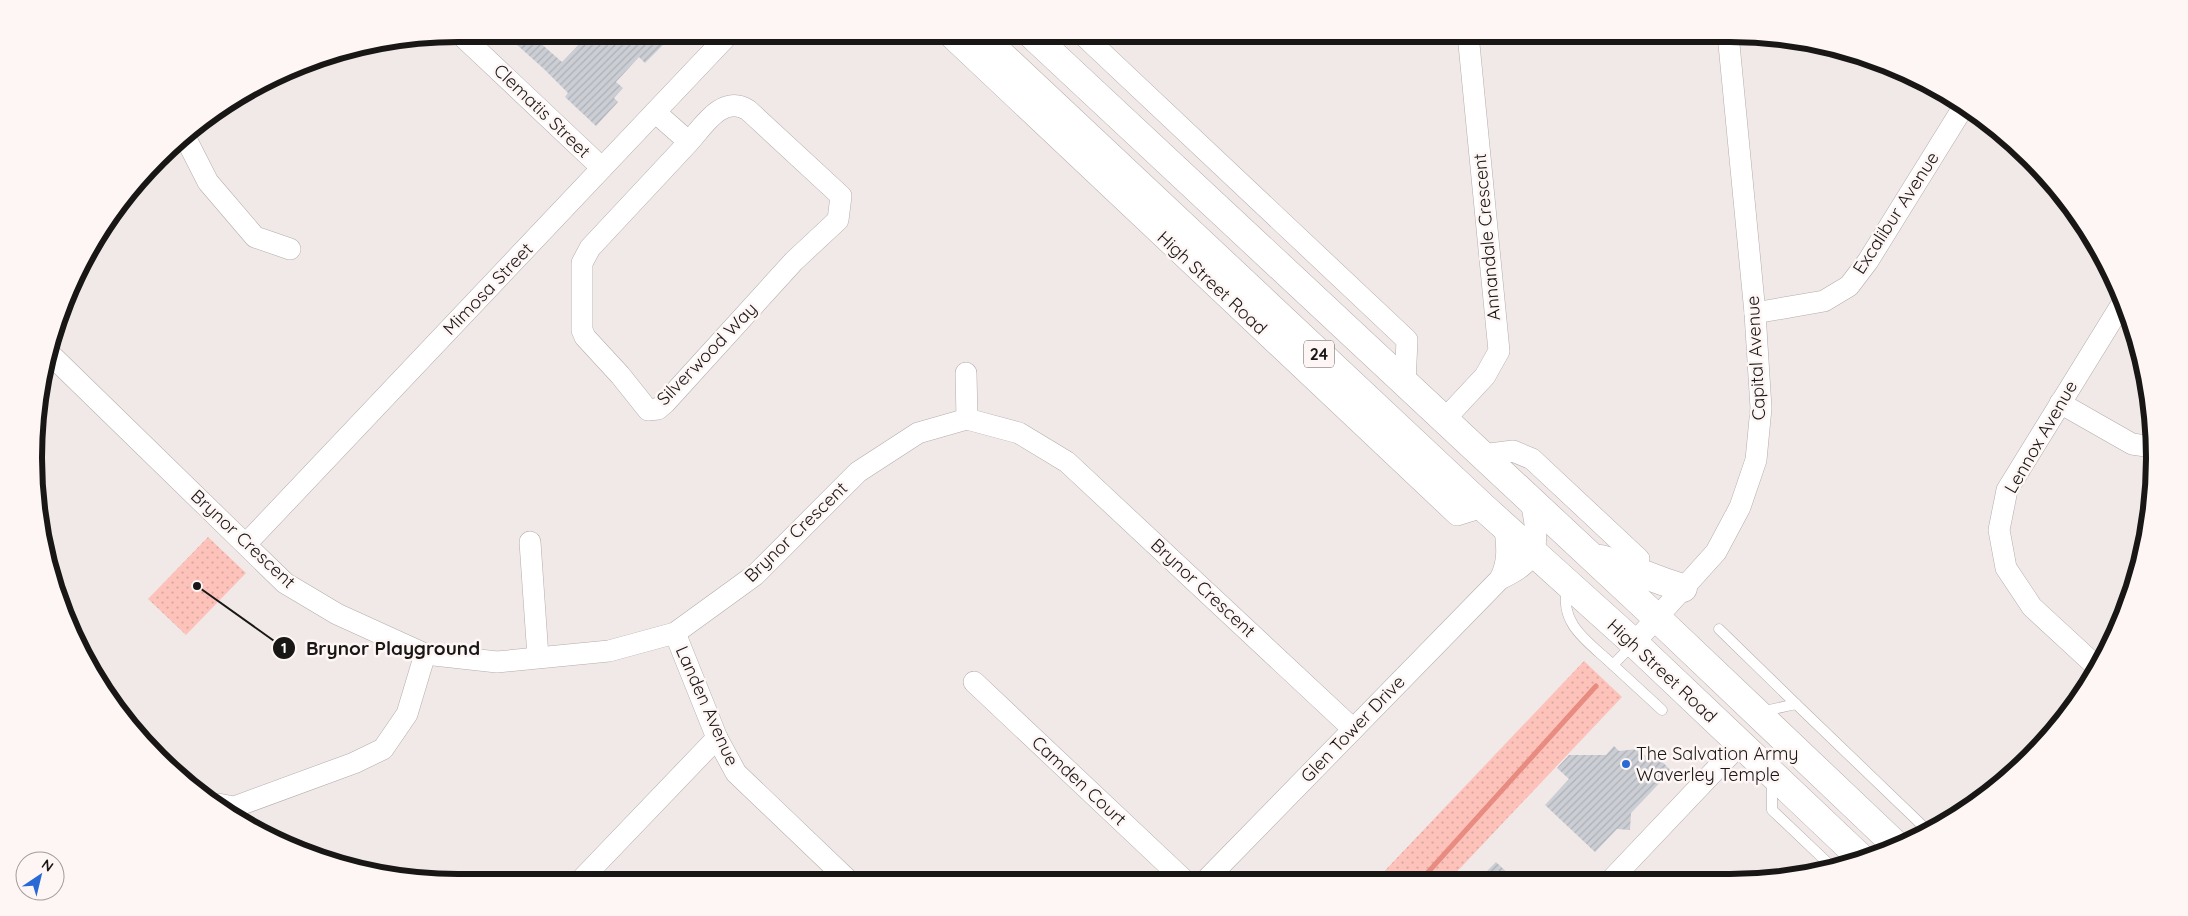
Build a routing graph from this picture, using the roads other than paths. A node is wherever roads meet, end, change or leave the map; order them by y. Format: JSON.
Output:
{"nodes":[{"id":1,"x":468,"y":42,"type":"edge"},
{"id":2,"x":721,"y":42,"type":"edge"},
{"id":3,"x":955,"y":42,"type":"edge"},
{"id":4,"x":988,"y":42,"type":"edge"},
{"id":5,"x":1040,"y":42,"type":"edge"},
{"id":6,"x":1090,"y":42,"type":"edge"},
{"id":7,"x":1469,"y":42,"type":"edge"},
{"id":8,"x":1729,"y":42,"type":"edge"},
{"id":9,"x":655,"y":112,"type":"junction"},
{"id":10,"x":1960,"y":112,"type":"edge"},
{"id":11,"x":688,"y":142,"type":"junction"},
{"id":12,"x":188,"y":143,"type":"edge"},
{"id":13,"x":602,"y":168,"type":"junction"},
{"id":14,"x":290,"y":249,"type":"dead end"},
{"id":15,"x":2118,"y":309,"type":"edge"},
{"id":16,"x":1755,"y":313,"type":"junction"},
{"id":17,"x":55,"y":358,"type":"edge"},
{"id":18,"x":966,"y":373,"type":"dead end"},
{"id":19,"x":1405,"y":383,"type":"junction"},
{"id":20,"x":2060,"y":403,"type":"junction"},
{"id":21,"x":967,"y":419,"type":"junction"},
{"id":22,"x":1444,"y":420,"type":"junction"},
{"id":23,"x":2146,"y":446,"type":"edge"},
{"id":24,"x":1482,"y":454,"type":"junction"},
{"id":25,"x":1531,"y":501,"type":"junction"},
{"id":26,"x":1483,"y":507,"type":"junction"},
{"id":27,"x":1505,"y":528,"type":"junction"},
{"id":28,"x":1609,"y":531,"type":"junction"},
{"id":29,"x":530,"y":542,"type":"dead end"},
{"id":30,"x":246,"y":544,"type":"junction"},
{"id":31,"x":1532,"y":553,"type":"junction"},
{"id":32,"x":1590,"y":555,"type":"junction"},
{"id":33,"x":1639,"y":559,"type":"dead end"},
{"id":34,"x":1500,"y":579,"type":"junction"},
{"id":35,"x":1568,"y":585,"type":"junction"},
{"id":36,"x":1684,"y":588,"type":"junction"},
{"id":37,"x":1657,"y":618,"type":"junction"},
{"id":38,"x":1719,"y":629,"type":"dead end"},
{"id":39,"x":675,"y":633,"type":"junction"},
{"id":40,"x":1634,"y":643,"type":"junction"},
{"id":41,"x":425,"y":654,"type":"junction"},
{"id":42,"x":538,"y":657,"type":"junction"},
{"id":43,"x":2092,"y":662,"type":"edge"},
{"id":44,"x":1613,"y":665,"type":"junction"},
{"id":45,"x":974,"y":682,"type":"dead end"},
{"id":46,"x":1796,"y":704,"type":"junction"},
{"id":47,"x":1662,"y":710,"type":"dead end"},
{"id":48,"x":1757,"y":713,"type":"junction"},
{"id":49,"x":1352,"y":729,"type":"junction"},
{"id":50,"x":717,"y":738,"type":"junction"},
{"id":51,"x":1740,"y":744,"type":"junction"},
{"id":52,"x":1772,"y":775,"type":"junction"},
{"id":53,"x":233,"y":807,"type":"edge"},
{"id":54,"x":1923,"y":826,"type":"edge"},
{"id":55,"x":1892,"y":841,"type":"edge"},
{"id":56,"x":1856,"y":853,"type":"edge"},
{"id":57,"x":1827,"y":862,"type":"edge"},
{"id":58,"x":587,"y":874,"type":"edge"},
{"id":59,"x":842,"y":874,"type":"edge"},
{"id":60,"x":1178,"y":874,"type":"edge"},
{"id":61,"x":1212,"y":874,"type":"edge"},
{"id":62,"x":1617,"y":874,"type":"edge"}],
"edges":[{"from":1,"to":13,"type":"street","name":"Clematis Street"},
{"from":2,"to":9,"type":"street","name":"Mimosa Street"},
{"from":3,"to":26,"type":"street","name":"High Street Road"},
{"from":4,"to":26,"type":"main road","name":"High Street Road","number":"24"},
{"from":5,"to":19,"type":"main road","name":"High Street Road","number":"24"},
{"from":6,"to":19,"type":"street"},
{"from":7,"to":22,"type":"street","name":"Annandale Crescent"},
{"from":8,"to":16,"type":"street","name":"Capital Avenue"},
{"from":9,"to":11,"type":"street"},
{"from":9,"to":13,"type":"street","name":"Mimosa Street"},
{"from":10,"to":16,"type":"street","name":"Excalibur Avenue"},
{"from":11,"to":11,"type":"street","name":"Silverwood Way"},
{"from":12,"to":14,"type":"street"},
{"from":13,"to":30,"type":"street","name":"Mimosa Street"},
{"from":15,"to":20,"type":"street","name":"Lennox Avenue"},
{"from":16,"to":36,"type":"street","name":"Capital Avenue"},
{"from":17,"to":30,"type":"street","name":"Brynor Crescent"},
{"from":18,"to":21,"type":"street"},
{"from":19,"to":22,"type":"main road","name":"High Street Road","number":"24"},
{"from":20,"to":23,"type":"street"},
{"from":20,"to":43,"type":"street","name":"Lennox Avenue"},
{"from":21,"to":39,"type":"street","name":"Brynor Crescent"},
{"from":21,"to":49,"type":"street","name":"Brynor Crescent"},
{"from":22,"to":24,"type":"main road","name":"High Street Road","number":"24"},
{"from":24,"to":25,"type":"main road","name":"High Street Road","number":"24"},
{"from":24,"to":28,"type":"street"},
{"from":25,"to":31,"type":"street"},
{"from":25,"to":32,"type":"main road","name":"High Street Road","number":"24"},
{"from":26,"to":27,"type":"main road","name":"High Street Road","number":"24"},
{"from":27,"to":31,"type":"main road","name":"High Street Road","number":"24"},
{"from":27,"to":34,"type":"street","name":"Glen Tower Drive"},
{"from":28,"to":32,"type":"street"},
{"from":28,"to":33,"type":"street"},
{"from":29,"to":42,"type":"street"},
{"from":30,"to":41,"type":"street","name":"Brynor Crescent"},
{"from":31,"to":34,"type":"street","name":"Glen Tower Drive"},
{"from":31,"to":35,"type":"main road","name":"High Street Road","number":"24"},
{"from":32,"to":36,"type":"main road"},
{"from":32,"to":37,"type":"main road","name":"High Street Road","number":"24"},
{"from":34,"to":49,"type":"street","name":"Glen Tower Drive"},
{"from":35,"to":40,"type":"main road","name":"High Street Road","number":"24"},
{"from":35,"to":44,"type":"lane"},
{"from":36,"to":37,"type":"street","name":"Capital Avenue"},
{"from":37,"to":40,"type":"street","name":"Capital Avenue"},
{"from":37,"to":48,"type":"main road","name":"High Street Road","number":"24"},
{"from":38,"to":46,"type":"lane"},
{"from":39,"to":42,"type":"street","name":"Brynor Crescent"},
{"from":39,"to":50,"type":"street","name":"Landen Avenue"},
{"from":40,"to":44,"type":"lane"},
{"from":40,"to":51,"type":"main road","name":"High Street Road","number":"24"},
{"from":41,"to":42,"type":"street","name":"Brynor Crescent"},
{"from":41,"to":53,"type":"street"},
{"from":44,"to":47,"type":"lane"},
{"from":45,"to":60,"type":"street","name":"Camden Court"},
{"from":46,"to":48,"type":"lane"},
{"from":46,"to":54,"type":"lane"},
{"from":48,"to":55,"type":"main road","name":"High Street Road","number":"24"},
{"from":49,"to":61,"type":"street","name":"Glen Tower Drive"},
{"from":50,"to":58,"type":"street"},
{"from":50,"to":59,"type":"street","name":"Landen Avenue"},
{"from":51,"to":52,"type":"main road","name":"High Street Road","number":"24"},
{"from":51,"to":62,"type":"street"},
{"from":52,"to":56,"type":"main road","name":"High Street Road","number":"24"},
{"from":52,"to":57,"type":"lane"}]}
